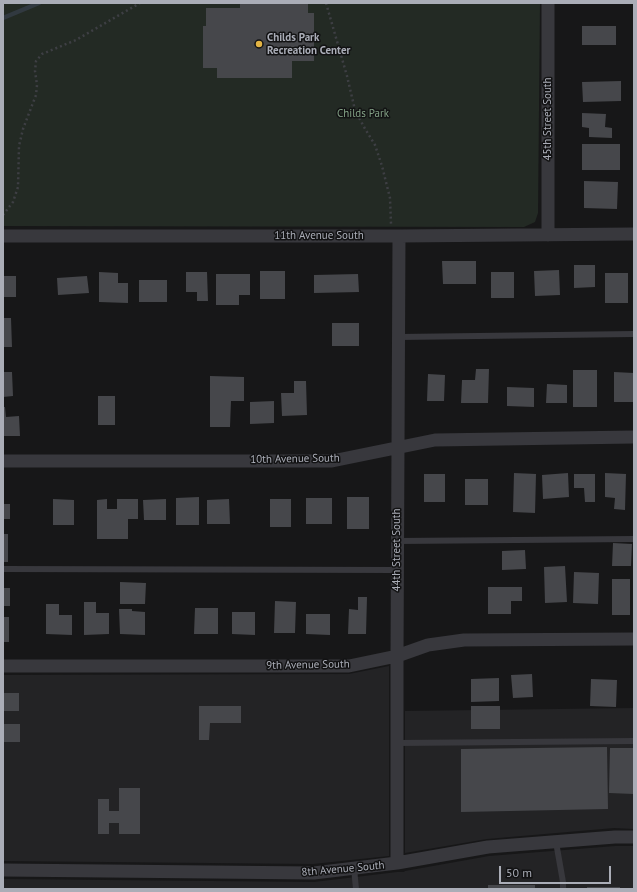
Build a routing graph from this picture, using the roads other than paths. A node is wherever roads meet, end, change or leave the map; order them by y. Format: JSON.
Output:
{"nodes":[{"id":1,"x":548,"y":3,"type":"edge"},
{"id":2,"x":634,"y":234,"type":"edge"},
{"id":3,"x":548,"y":235,"type":"junction"},
{"id":4,"x":3,"y":236,"type":"edge"},
{"id":5,"x":396,"y":236,"type":"junction"},
{"id":6,"x":634,"y":334,"type":"edge"},
{"id":7,"x":399,"y":337,"type":"junction"},
{"id":8,"x":634,"y":437,"type":"edge"},
{"id":9,"x":398,"y":448,"type":"junction"},
{"id":10,"x":3,"y":461,"type":"edge"},
{"id":11,"x":634,"y":539,"type":"edge"},
{"id":12,"x":398,"y":541,"type":"junction"},
{"id":13,"x":3,"y":569,"type":"edge"},
{"id":14,"x":397,"y":570,"type":"junction"},
{"id":15,"x":634,"y":639,"type":"edge"},
{"id":16,"x":397,"y":656,"type":"junction"},
{"id":17,"x":3,"y":666,"type":"edge"},
{"id":18,"x":634,"y":740,"type":"edge"},
{"id":19,"x":397,"y":743,"type":"junction"},
{"id":20,"x":634,"y":837,"type":"edge"},
{"id":21,"x":556,"y":842,"type":"junction"},
{"id":22,"x":397,"y":863,"type":"junction"},
{"id":23,"x":354,"y":868,"type":"junction"},
{"id":24,"x":3,"y":870,"type":"edge"},
{"id":25,"x":356,"y":889,"type":"edge"},
{"id":26,"x":563,"y":889,"type":"edge"}],
"edges":[{"from":1,"to":3,"type":"street","name":"45th Street South"},
{"from":2,"to":3,"type":"street","name":"11th Avenue South"},
{"from":3,"to":5,"type":"street","name":"11th Avenue South"},
{"from":4,"to":5,"type":"street","name":"11th Avenue South"},
{"from":5,"to":7,"type":"street","name":"44th Street South"},
{"from":6,"to":7,"type":"lane"},
{"from":7,"to":9,"type":"street","name":"44th Street South"},
{"from":8,"to":9,"type":"street","name":"10th Avenue South"},
{"from":9,"to":10,"type":"street","name":"10th Avenue South"},
{"from":9,"to":12,"type":"street","name":"44th Street South"},
{"from":11,"to":12,"type":"lane"},
{"from":12,"to":14,"type":"street","name":"44th Street South"},
{"from":13,"to":14,"type":"lane"},
{"from":14,"to":16,"type":"street","name":"44th Street South"},
{"from":15,"to":16,"type":"street","name":"9th Avenue South"},
{"from":16,"to":17,"type":"street","name":"9th Avenue South"},
{"from":16,"to":19,"type":"street","name":"44th Street South"},
{"from":18,"to":19,"type":"lane"},
{"from":19,"to":22,"type":"street","name":"44th Street South"},
{"from":20,"to":21,"type":"street","name":"8th Avenue South"},
{"from":21,"to":22,"type":"street","name":"8th Avenue South"},
{"from":21,"to":26,"type":"lane"},
{"from":22,"to":23,"type":"street","name":"8th Avenue South"},
{"from":23,"to":24,"type":"street","name":"8th Avenue South"},
{"from":23,"to":25,"type":"lane"}]}
